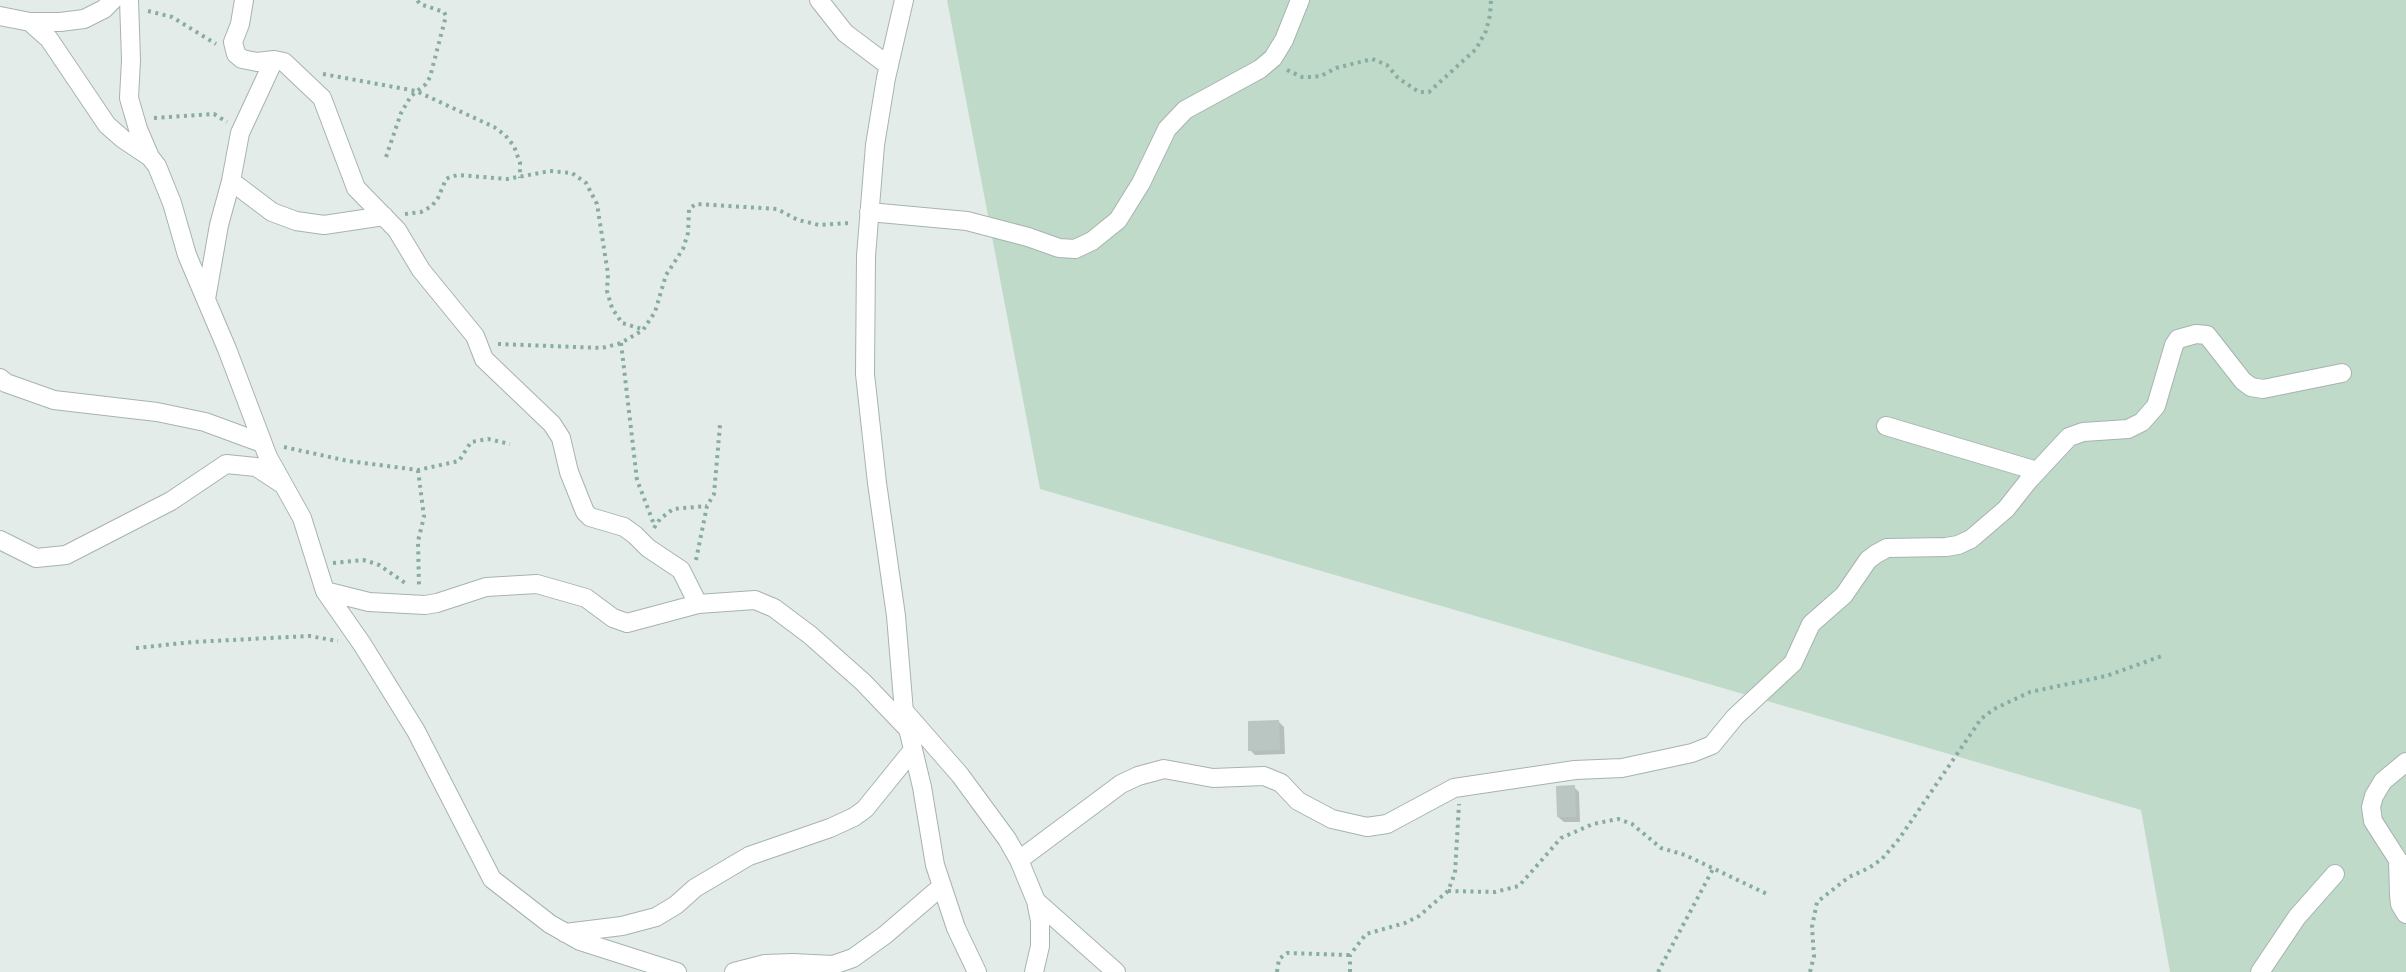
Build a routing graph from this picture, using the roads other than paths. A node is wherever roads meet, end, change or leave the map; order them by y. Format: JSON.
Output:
{"nodes":[{"id":1,"x":244,"y":0,"type":"edge"},
{"id":2,"x":819,"y":0,"type":"edge"},
{"id":3,"x":904,"y":0,"type":"edge"},
{"id":4,"x":1300,"y":0,"type":"edge"},
{"id":5,"x":124,"y":2,"type":"edge"},
{"id":6,"x":0,"y":16,"type":"edge"},
{"id":7,"x":30,"y":22,"type":"junction"},
{"id":8,"x":279,"y":62,"type":"junction"},
{"id":9,"x":889,"y":66,"type":"junction"},
{"id":10,"x":150,"y":157,"type":"junction"},
{"id":11,"x":231,"y":181,"type":"junction"},
{"id":12,"x":384,"y":216,"type":"junction"},
{"id":13,"x":869,"y":217,"type":"junction"},
{"id":14,"x":206,"y":299,"type":"junction"},
{"id":15,"x":2342,"y":373,"type":"dead end"},
{"id":16,"x":0,"y":378,"type":"edge"},
{"id":17,"x":1886,"y":426,"type":"dead end"},
{"id":18,"x":262,"y":442,"type":"junction"},
{"id":19,"x":2037,"y":471,"type":"junction"},
{"id":20,"x":284,"y":485,"type":"junction"},
{"id":21,"x":0,"y":540,"type":"edge"},
{"id":22,"x":325,"y":591,"type":"junction"},
{"id":23,"x":698,"y":604,"type":"junction"},
{"id":24,"x":906,"y":720,"type":"junction"},
{"id":25,"x":912,"y":751,"type":"junction"},
{"id":26,"x":2406,"y":762,"type":"edge"},
{"id":27,"x":1019,"y":860,"type":"junction"},
{"id":28,"x":2335,"y":874,"type":"dead end"},
{"id":29,"x":942,"y":886,"type":"junction"},
{"id":30,"x":1036,"y":901,"type":"junction"},
{"id":31,"x":2406,"y":914,"type":"edge"},
{"id":32,"x":565,"y":933,"type":"junction"},
{"id":33,"x":677,"y":972,"type":"edge"},
{"id":34,"x":734,"y":972,"type":"edge"},
{"id":35,"x":977,"y":972,"type":"edge"},
{"id":36,"x":1034,"y":972,"type":"edge"},
{"id":37,"x":1116,"y":972,"type":"edge"},
{"id":38,"x":2260,"y":972,"type":"edge"}],
"edges":[{"from":1,"to":8,"type":"street"},
{"from":2,"to":9,"type":"street"},
{"from":3,"to":9,"type":"street"},
{"from":4,"to":13,"type":"street"},
{"from":5,"to":7,"type":"street"},
{"from":5,"to":10,"type":"street"},
{"from":6,"to":7,"type":"street"},
{"from":7,"to":10,"type":"street"},
{"from":8,"to":11,"type":"street"},
{"from":8,"to":12,"type":"street"},
{"from":9,"to":13,"type":"street"},
{"from":10,"to":14,"type":"street"},
{"from":11,"to":12,"type":"street"},
{"from":11,"to":14,"type":"street"},
{"from":12,"to":23,"type":"street"},
{"from":13,"to":24,"type":"street"},
{"from":14,"to":18,"type":"street"},
{"from":15,"to":19,"type":"street"},
{"from":16,"to":18,"type":"street"},
{"from":17,"to":19,"type":"street"},
{"from":18,"to":20,"type":"street"},
{"from":19,"to":27,"type":"street"},
{"from":20,"to":21,"type":"street"},
{"from":20,"to":22,"type":"street"},
{"from":22,"to":23,"type":"street"},
{"from":22,"to":32,"type":"street"},
{"from":23,"to":24,"type":"street"},
{"from":24,"to":25,"type":"street"},
{"from":24,"to":27,"type":"street"},
{"from":25,"to":29,"type":"street"},
{"from":25,"to":32,"type":"street"},
{"from":26,"to":31,"type":"street"},
{"from":27,"to":30,"type":"street"},
{"from":28,"to":38,"type":"street"},
{"from":29,"to":34,"type":"street"},
{"from":29,"to":35,"type":"street"},
{"from":30,"to":36,"type":"street"},
{"from":30,"to":37,"type":"street"},
{"from":32,"to":33,"type":"street"}]}
